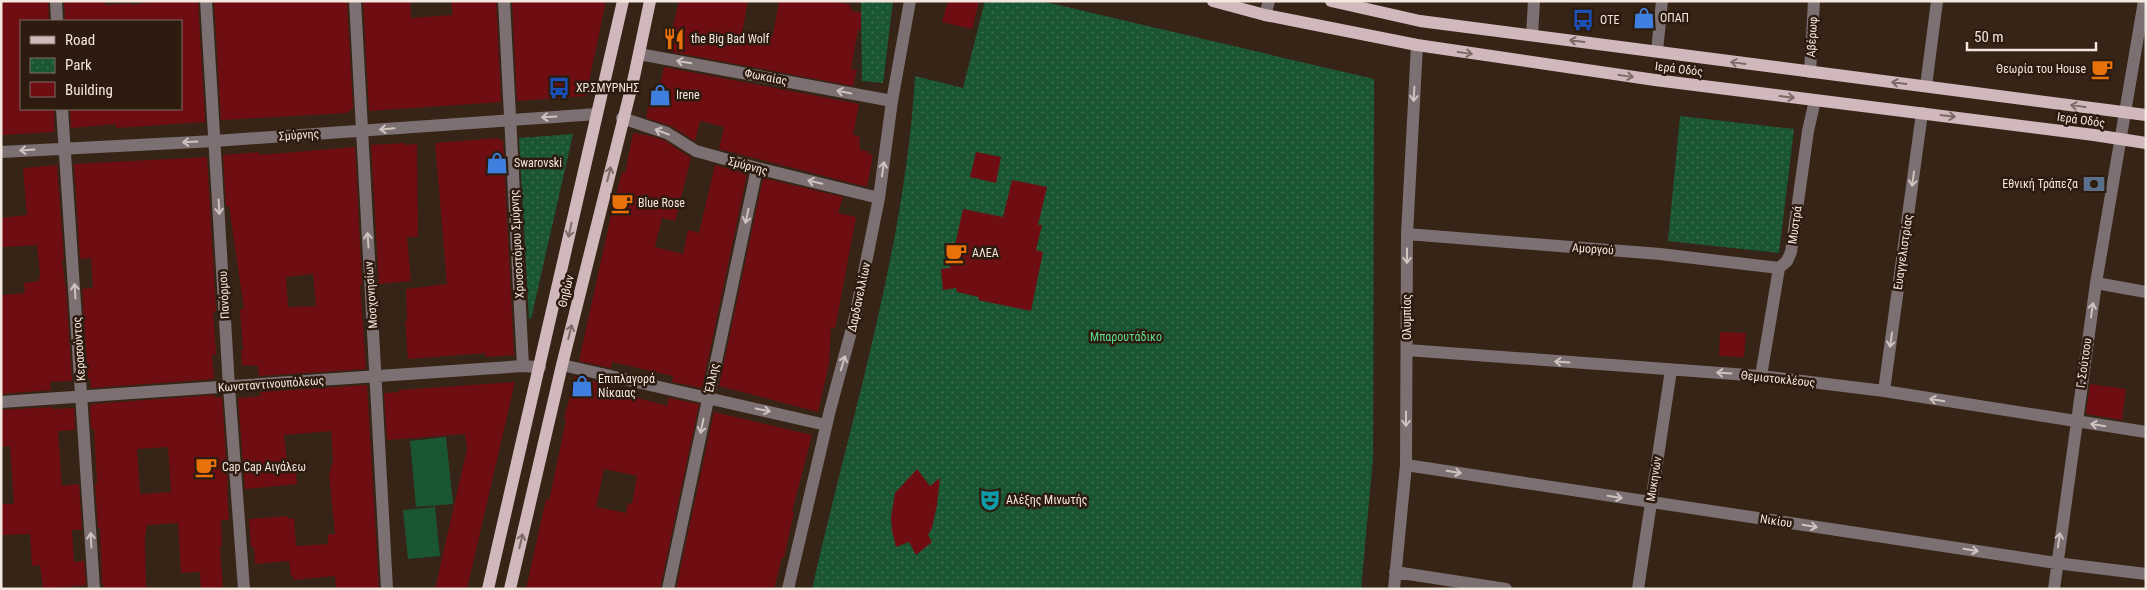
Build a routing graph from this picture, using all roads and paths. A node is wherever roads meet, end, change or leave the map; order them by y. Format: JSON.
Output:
{"nodes":[{"id":1,"x":56,"y":1,"type":"edge"},
{"id":2,"x":206,"y":1,"type":"edge"},
{"id":3,"x":355,"y":1,"type":"edge"},
{"id":4,"x":504,"y":1,"type":"edge"},
{"id":5,"x":623,"y":1,"type":"edge"},
{"id":6,"x":910,"y":1,"type":"edge"},
{"id":7,"x":1269,"y":1,"type":"edge"},
{"id":8,"x":1330,"y":1,"type":"edge"},
{"id":9,"x":1534,"y":1,"type":"edge"},
{"id":10,"x":1662,"y":1,"type":"edge"},
{"id":11,"x":1814,"y":1,"type":"edge"},
{"id":12,"x":1937,"y":1,"type":"edge"},
{"id":13,"x":1218,"y":2,"type":"edge"},
{"id":14,"x":650,"y":3,"type":"edge"},
{"id":15,"x":2141,"y":6,"type":"edge"},
{"id":16,"x":1265,"y":15,"type":"junction"},
{"id":17,"x":57,"y":20,"type":"edge"},
{"id":18,"x":1532,"y":35,"type":"junction"},
{"id":19,"x":1417,"y":46,"type":"junction"},
{"id":20,"x":1657,"y":51,"type":"junction"},
{"id":21,"x":639,"y":54,"type":"junction"},
{"id":22,"x":1810,"y":72,"type":"junction"},
{"id":23,"x":1926,"y":86,"type":"junction"},
{"id":24,"x":1815,"y":100,"type":"junction"},
{"id":25,"x":892,"y":101,"type":"junction"},
{"id":26,"x":62,"y":110,"type":"edge"},
{"id":27,"x":2126,"y":112,"type":"junction"},
{"id":28,"x":1922,"y":113,"type":"junction"},
{"id":29,"x":597,"y":114,"type":"junction"},
{"id":30,"x":2146,"y":115,"type":"edge"},
{"id":31,"x":622,"y":118,"type":"junction"},
{"id":32,"x":510,"y":119,"type":"junction"},
{"id":33,"x":361,"y":131,"type":"junction"},
{"id":34,"x":2121,"y":139,"type":"junction"},
{"id":35,"x":215,"y":141,"type":"junction"},
{"id":36,"x":2146,"y":143,"type":"edge"},
{"id":37,"x":65,"y":148,"type":"junction"},
{"id":38,"x":1,"y":152,"type":"edge"},
{"id":39,"x":757,"y":168,"type":"junction"},
{"id":40,"x":879,"y":198,"type":"junction"},
{"id":41,"x":1407,"y":234,"type":"junction"},
{"id":42,"x":1779,"y":268,"type":"junction"},
{"id":43,"x":2096,"y":283,"type":"junction"},
{"id":44,"x":2146,"y":292,"type":"edge"},
{"id":45,"x":1407,"y":350,"type":"junction"},
{"id":46,"x":562,"y":365,"type":"junction"},
{"id":47,"x":523,"y":366,"type":"junction"},
{"id":48,"x":540,"y":367,"type":"junction"},
{"id":49,"x":1671,"y":370,"type":"junction"},
{"id":50,"x":376,"y":376,"type":"junction"},
{"id":51,"x":1761,"y":376,"type":"junction"},
{"id":52,"x":229,"y":387,"type":"junction"},
{"id":53,"x":1884,"y":391,"type":"junction"},
{"id":54,"x":82,"y":397,"type":"junction"},
{"id":55,"x":708,"y":398,"type":"junction"},
{"id":56,"x":1,"y":402,"type":"edge"},
{"id":57,"x":2076,"y":421,"type":"junction"},
{"id":58,"x":826,"y":425,"type":"junction"},
{"id":59,"x":2146,"y":432,"type":"edge"},
{"id":60,"x":1406,"y":465,"type":"junction"},
{"id":61,"x":1651,"y":502,"type":"junction"},
{"id":62,"x":2056,"y":563,"type":"junction"},
{"id":63,"x":1395,"y":572,"type":"junction"},
{"id":64,"x":2146,"y":574,"type":"edge"},
{"id":65,"x":94,"y":589,"type":"edge"},
{"id":66,"x":244,"y":589,"type":"edge"},
{"id":67,"x":387,"y":589,"type":"edge"},
{"id":68,"x":488,"y":589,"type":"edge"},
{"id":69,"x":510,"y":589,"type":"edge"},
{"id":70,"x":668,"y":589,"type":"edge"},
{"id":71,"x":788,"y":589,"type":"edge"},
{"id":72,"x":1394,"y":589,"type":"edge"},
{"id":73,"x":1506,"y":589,"type":"edge"},
{"id":74,"x":1638,"y":589,"type":"edge"},
{"id":75,"x":2054,"y":589,"type":"edge"}],
"edges":[{"from":1,"to":17,"type":"street"},
{"from":2,"to":35,"type":"street","name":"Πανόρμου"},
{"from":3,"to":33,"type":"street","name":"Μοσχονησίων"},
{"from":4,"to":32,"type":"street","name":"Χρυσοστόμου Σμύρνης"},
{"from":5,"to":29,"type":"main road","name":"Θηβών"},
{"from":6,"to":25,"type":"street","name":"Δαρδανελλίων"},
{"from":7,"to":16,"type":"street"},
{"from":8,"to":18,"type":"main road","name":"Ιερά Οδός"},
{"from":9,"to":18,"type":"street"},
{"from":10,"to":20,"type":"street"},
{"from":11,"to":22,"type":"street","name":"Αβέρωφ"},
{"from":12,"to":23,"type":"street"},
{"from":13,"to":16,"type":"main road","name":"Ιερά Οδός"},
{"from":14,"to":21,"type":"main road","name":"Θηβών"},
{"from":15,"to":27,"type":"street","name":"Γ. Σούτσου"},
{"from":16,"to":19,"type":"main road","name":"Ιερά Οδός"},
{"from":20,"to":18,"type":"main road","name":"Ιερά Οδός","one_way":true},
{"from":19,"to":24,"type":"main road","name":"Ιερά Οδός","one_way":true},
{"from":19,"to":41,"type":"street","name":"Ολυμπίας","one_way":true},
{"from":22,"to":20,"type":"main road","name":"Ιερά Οδός","one_way":true},
{"from":25,"to":21,"type":"street","name":"Φωκαίας","one_way":true},
{"from":21,"to":31,"type":"main road","name":"Θηβών"},
{"from":23,"to":22,"type":"main road","name":"Ιερά Οδός","one_way":true},
{"from":27,"to":23,"type":"main road","name":"Ιερά Οδός","one_way":true},
{"from":24,"to":28,"type":"main road","name":"Ιερά Οδός"},
{"from":24,"to":42,"type":"street","name":"Μυστρά"},
{"from":40,"to":25,"type":"street","name":"Δαρδανελλίων","one_way":true},
{"from":26,"to":37,"type":"street","name":"Κερασούντος"},
{"from":27,"to":30,"type":"main road","name":"Ιερά Οδός"},
{"from":27,"to":34,"type":"street","name":"Γ. Σούτσου"},
{"from":28,"to":34,"type":"main road","name":"Ιερά Οδός","one_way":true},
{"from":28,"to":53,"type":"street","name":"Ευαγγελιστρίας","one_way":true},
{"from":29,"to":32,"type":"street","name":"Σμύρνης","one_way":true},
{"from":29,"to":48,"type":"main road","name":"Θηβών","one_way":true},
{"from":39,"to":31,"type":"street","name":"Σμύρνης","one_way":true},
{"from":46,"to":31,"type":"main road","name":"Θηβών","one_way":true},
{"from":32,"to":33,"type":"street","name":"Σμύρνης","one_way":true},
{"from":32,"to":47,"type":"street","name":"Χρυσοστόμου Σμύρνης"},
{"from":33,"to":35,"type":"street","name":"Σμύρνης"},
{"from":50,"to":33,"type":"street","name":"Μοσχονησίων","one_way":true},
{"from":34,"to":36,"type":"main road","name":"Ιερά Οδός"},
{"from":34,"to":43,"type":"street","name":"Γ. Σούτσου"},
{"from":35,"to":37,"type":"street","name":"Σμύρνης","one_way":true},
{"from":35,"to":52,"type":"street","name":"Πανόρμου","one_way":true},
{"from":37,"to":38,"type":"street","name":"Σμύρνης","one_way":true},
{"from":54,"to":37,"type":"street","name":"Κερασούντος","one_way":true},
{"from":40,"to":39,"type":"street","name":"Σμύρνης","one_way":true},
{"from":39,"to":55,"type":"street","name":"Έλλης","one_way":true},
{"from":58,"to":40,"type":"street","name":"Δαρδανελλίων","one_way":true},
{"from":41,"to":42,"type":"street","name":"Αμοργού"},
{"from":41,"to":45,"type":"street","name":"Ολυμπίας","one_way":true},
{"from":42,"to":51,"type":"street","name":"Μυστρά"},
{"from":43,"to":44,"type":"street"},
{"from":57,"to":43,"type":"street","name":"Γ. Σούτσου","one_way":true},
{"from":49,"to":45,"type":"street","name":"Θεμιστοκλέους","one_way":true},
{"from":45,"to":60,"type":"street","name":"Ολυμπίας","one_way":true},
{"from":46,"to":55,"type":"street"},
{"from":69,"to":46,"type":"main road","name":"Θηβών","one_way":true},
{"from":47,"to":48,"type":"street","name":"Κωνσταντινουπόλεως"},
{"from":47,"to":50,"type":"street","name":"Κωνσταντινουπόλεως"},
{"from":48,"to":68,"type":"main road","name":"Θηβών"},
{"from":51,"to":49,"type":"street","name":"Θεμιστοκλέους","one_way":true},
{"from":49,"to":61,"type":"street","name":"Μυκηνών"},
{"from":50,"to":52,"type":"street","name":"Κωνσταντινουπόλεως"},
{"from":50,"to":67,"type":"street","name":"Μοσχονησίων"},
{"from":51,"to":53,"type":"street","name":"Θεμιστοκλέους"},
{"from":52,"to":54,"type":"street","name":"Κωνσταντινουπόλεως"},
{"from":52,"to":66,"type":"street","name":"Πανόρμου"},
{"from":57,"to":53,"type":"street","name":"Θεμιστοκλέους","one_way":true},
{"from":54,"to":56,"type":"street","name":"Κωνσταντινουπόλεως"},
{"from":65,"to":54,"type":"street","name":"Κερασούντος","one_way":true},
{"from":55,"to":58,"type":"street","one_way":true},
{"from":55,"to":70,"type":"street","name":"Έλλης","one_way":true},
{"from":59,"to":57,"type":"street","name":"Θεμιστοκλέους","one_way":true},
{"from":62,"to":57,"type":"street","name":"Γ. Σούτσου","one_way":true},
{"from":58,"to":71,"type":"street","name":"Δαρδανελλίων"},
{"from":60,"to":61,"type":"street","name":"Νικίου","one_way":true},
{"from":60,"to":63,"type":"street","name":"Ολυμπίας"},
{"from":61,"to":62,"type":"street","name":"Νικίου","one_way":true},
{"from":61,"to":74,"type":"street","name":"Μυκηνών"},
{"from":62,"to":64,"type":"street","name":"Νικίου"},
{"from":62,"to":75,"type":"street","name":"Γ. Σούτσου"},
{"from":63,"to":72,"type":"street","name":"Ολυμπίας"},
{"from":63,"to":73,"type":"street"}]}
